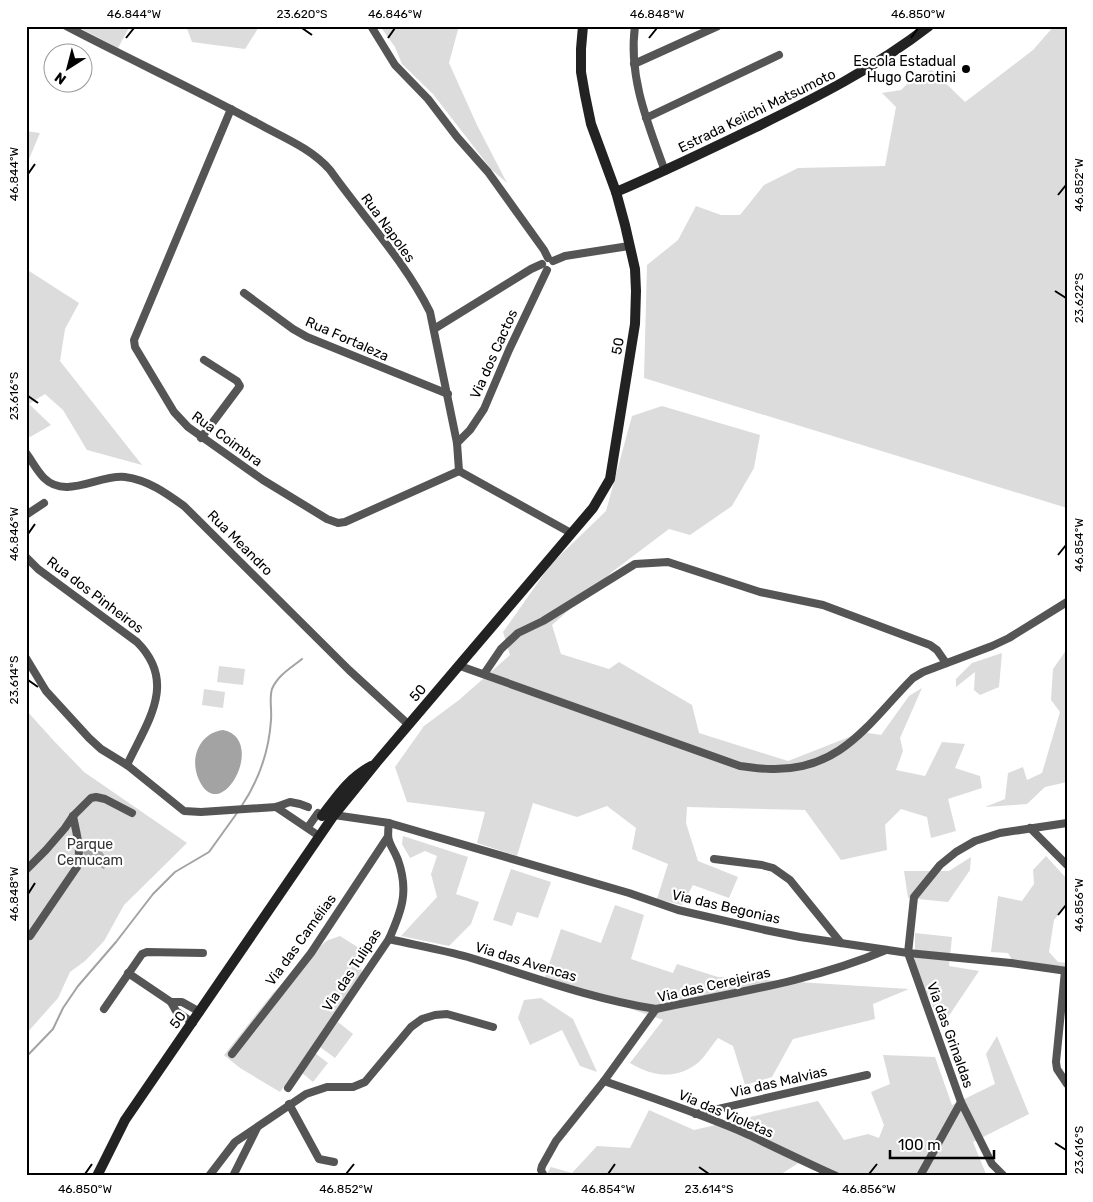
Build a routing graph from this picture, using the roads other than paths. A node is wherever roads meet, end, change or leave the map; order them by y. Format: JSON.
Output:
{"nodes":[{"id":1,"x":66,"y":26,"type":"edge"},
{"id":2,"x":371,"y":26,"type":"edge"},
{"id":3,"x":583,"y":26,"type":"edge"},
{"id":4,"x":635,"y":26,"type":"edge"},
{"id":5,"x":718,"y":26,"type":"edge"},
{"id":6,"x":928,"y":26,"type":"edge"},
{"id":7,"x":779,"y":54,"type":"dead end"},
{"id":8,"x":634,"y":64,"type":"junction"},
{"id":9,"x":230,"y":109,"type":"junction"},
{"id":10,"x":646,"y":118,"type":"junction"},
{"id":11,"x":665,"y":171,"type":"junction"},
{"id":12,"x":616,"y":192,"type":"junction"},
{"id":13,"x":629,"y":246,"type":"junction"},
{"id":14,"x":547,"y":263,"type":"junction"},
{"id":15,"x":244,"y":294,"type":"dead end"},
{"id":16,"x":434,"y":328,"type":"junction"},
{"id":17,"x":204,"y":360,"type":"dead end"},
{"id":18,"x":448,"y":394,"type":"junction"},
{"id":19,"x":201,"y":438,"type":"junction"},
{"id":20,"x":457,"y":443,"type":"junction"},
{"id":21,"x":26,"y":453,"type":"edge"},
{"id":22,"x":459,"y":471,"type":"junction"},
{"id":23,"x":44,"y":503,"type":"dead end"},
{"id":24,"x":26,"y":515,"type":"edge"},
{"id":25,"x":571,"y":533,"type":"junction"},
{"id":26,"x":26,"y":557,"type":"edge"},
{"id":27,"x":1067,"y":602,"type":"edge"},
{"id":28,"x":26,"y":658,"type":"edge"},
{"id":29,"x":946,"y":663,"type":"junction"},
{"id":30,"x":460,"y":666,"type":"junction"},
{"id":31,"x":484,"y":674,"type":"junction"},
{"id":32,"x":409,"y":724,"type":"junction"},
{"id":33,"x":127,"y":765,"type":"junction"},
{"id":34,"x":276,"y":807,"type":"junction"},
{"id":35,"x":132,"y":813,"type":"dead end"},
{"id":36,"x":321,"y":814,"type":"junction"},
{"id":37,"x":73,"y":816,"type":"junction"},
{"id":38,"x":389,"y":823,"type":"junction"},
{"id":39,"x":1067,"y":823,"type":"edge"},
{"id":40,"x":308,"y":827,"type":"junction"},
{"id":41,"x":1030,"y":828,"type":"junction"},
{"id":42,"x":320,"y":836,"type":"junction"},
{"id":43,"x":387,"y":838,"type":"junction"},
{"id":44,"x":714,"y":859,"type":"dead end"},
{"id":45,"x":1067,"y":865,"type":"edge"},
{"id":46,"x":26,"y":870,"type":"edge"},
{"id":47,"x":30,"y":936,"type":"dead end"},
{"id":48,"x":389,"y":938,"type":"junction"},
{"id":49,"x":841,"y":943,"type":"junction"},
{"id":50,"x":886,"y":950,"type":"junction"},
{"id":51,"x":203,"y":953,"type":"dead end"},
{"id":52,"x":908,"y":953,"type":"junction"},
{"id":53,"x":1066,"y":971,"type":"edge"},
{"id":54,"x":128,"y":973,"type":"junction"},
{"id":55,"x":170,"y":1002,"type":"junction"},
{"id":56,"x":104,"y":1009,"type":"dead end"},
{"id":57,"x":656,"y":1009,"type":"junction"},
{"id":58,"x":200,"y":1012,"type":"junction"},
{"id":59,"x":193,"y":1023,"type":"junction"},
{"id":60,"x":493,"y":1027,"type":"dead end"},
{"id":61,"x":232,"y":1054,"type":"dead end"},
{"id":62,"x":867,"y":1075,"type":"dead end"},
{"id":63,"x":604,"y":1081,"type":"junction"},
{"id":64,"x":1067,"y":1084,"type":"edge"},
{"id":65,"x":288,"y":1088,"type":"dead end"},
{"id":66,"x":961,"y":1102,"type":"junction"},
{"id":67,"x":289,"y":1104,"type":"junction"},
{"id":68,"x":696,"y":1114,"type":"junction"},
{"id":69,"x":257,"y":1128,"type":"junction"},
{"id":70,"x":334,"y":1162,"type":"dead end"},
{"id":71,"x":97,"y":1176,"type":"edge"},
{"id":72,"x":209,"y":1176,"type":"edge"},
{"id":73,"x":233,"y":1176,"type":"edge"},
{"id":74,"x":544,"y":1176,"type":"edge"},
{"id":75,"x":836,"y":1176,"type":"edge"},
{"id":76,"x":920,"y":1176,"type":"edge"},
{"id":77,"x":1004,"y":1176,"type":"edge"}],
"edges":[{"from":1,"to":9,"type":"street","name":"Rua Napoles"},
{"from":2,"to":14,"type":"street"},
{"from":3,"to":12,"type":"main road","name":"50"},
{"from":4,"to":8,"type":"street"},
{"from":5,"to":8,"type":"street"},
{"from":6,"to":11,"type":"main road","name":"Estrada Keiichi Matsumoto"},
{"from":7,"to":10,"type":"street"},
{"from":8,"to":10,"type":"street"},
{"from":9,"to":16,"type":"street","name":"Rua Napoles"},
{"from":9,"to":19,"type":"street","name":"Rua Coimbra"},
{"from":10,"to":11,"type":"street"},
{"from":11,"to":12,"type":"main road","name":"Estrada Keiichi Matsumoto"},
{"from":12,"to":13,"type":"main road","name":"50"},
{"from":13,"to":14,"type":"street"},
{"from":13,"to":25,"type":"main road","name":"50"},
{"from":14,"to":16,"type":"street"},
{"from":14,"to":20,"type":"street","name":"Via dos Cactos"},
{"from":15,"to":18,"type":"street","name":"Rua Fortaleza"},
{"from":16,"to":18,"type":"street","name":"Rua Napoles"},
{"from":17,"to":19,"type":"street"},
{"from":18,"to":20,"type":"street","name":"Rua Napoles"},
{"from":19,"to":22,"type":"street","name":"Rua Coimbra"},
{"from":20,"to":22,"type":"street","name":"Rua Napoles"},
{"from":21,"to":32,"type":"street","name":"Rua Meandro"},
{"from":22,"to":25,"type":"street"},
{"from":23,"to":24,"type":"street"},
{"from":25,"to":30,"type":"main road","name":"50"},
{"from":26,"to":33,"type":"street","name":"Rua dos Pinheiros"},
{"from":27,"to":29,"type":"street"},
{"from":28,"to":33,"type":"street"},
{"from":29,"to":31,"type":"street"},
{"from":29,"to":31,"type":"street"},
{"from":30,"to":31,"type":"street"},
{"from":30,"to":32,"type":"main road","name":"50"},
{"from":32,"to":36,"type":"main road","name":"50"},
{"from":33,"to":34,"type":"street"},
{"from":34,"to":36,"type":"street"},
{"from":34,"to":40,"type":"street"},
{"from":35,"to":37,"type":"street"},
{"from":36,"to":38,"type":"street"},
{"from":36,"to":40,"type":"street"},
{"from":36,"to":42,"type":"main road","name":"50"},
{"from":37,"to":46,"type":"street"},
{"from":37,"to":47,"type":"street"},
{"from":38,"to":43,"type":"street"},
{"from":38,"to":49,"type":"street","name":"Via das Begonias"},
{"from":39,"to":41,"type":"street"},
{"from":40,"to":42,"type":"street"},
{"from":41,"to":45,"type":"street"},
{"from":41,"to":52,"type":"street"},
{"from":42,"to":58,"type":"main road","name":"50"},
{"from":43,"to":48,"type":"street","name":"Via das Tulipas"},
{"from":43,"to":61,"type":"street","name":"Via das Camélias"},
{"from":44,"to":49,"type":"street"},
{"from":48,"to":57,"type":"street","name":"Via das Avencas"},
{"from":48,"to":65,"type":"street","name":"Via das Tulipas"},
{"from":49,"to":50,"type":"street","name":"Via das Begonias"},
{"from":50,"to":52,"type":"street","name":"Via das Begonias"},
{"from":50,"to":57,"type":"street","name":"Via das Cerejeiras"},
{"from":51,"to":54,"type":"street"},
{"from":52,"to":53,"type":"street","name":"Via das Begonias"},
{"from":52,"to":66,"type":"street","name":"Via das Grinaldas"},
{"from":53,"to":64,"type":"street"},
{"from":54,"to":55,"type":"street"},
{"from":54,"to":56,"type":"street"},
{"from":55,"to":58,"type":"street"},
{"from":55,"to":59,"type":"street"},
{"from":57,"to":63,"type":"street","name":"Via das Cerejeiras"},
{"from":58,"to":59,"type":"main road","name":"50"},
{"from":59,"to":71,"type":"main road","name":"50"},
{"from":60,"to":67,"type":"street"},
{"from":62,"to":68,"type":"street","name":"Via das Malvias"},
{"from":63,"to":68,"type":"street","name":"Via das Violetas"},
{"from":63,"to":74,"type":"street","name":"Via das Cerejeiras"},
{"from":66,"to":76,"type":"street","name":"Via das Grinaldas"},
{"from":66,"to":77,"type":"street"},
{"from":67,"to":69,"type":"street"},
{"from":67,"to":70,"type":"street"},
{"from":68,"to":75,"type":"street","name":"Via das Violetas"},
{"from":69,"to":72,"type":"street"},
{"from":69,"to":73,"type":"street"}]}
